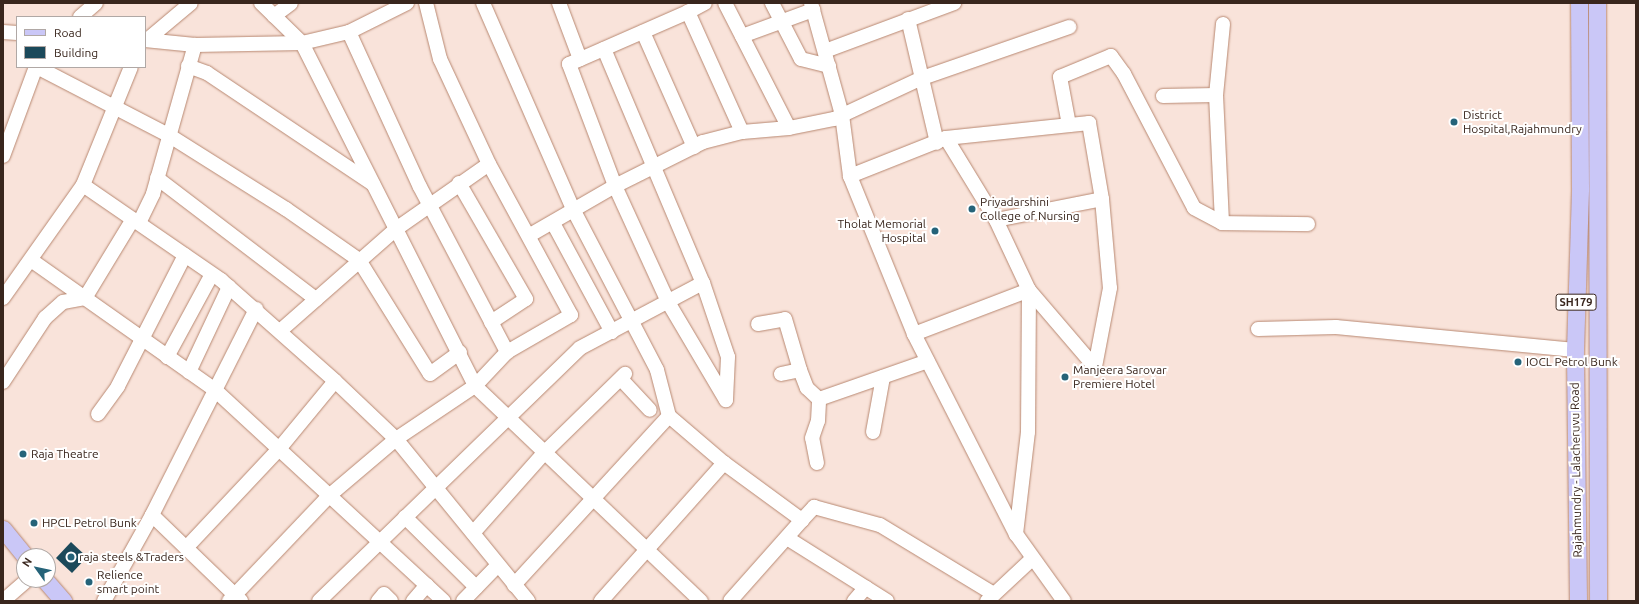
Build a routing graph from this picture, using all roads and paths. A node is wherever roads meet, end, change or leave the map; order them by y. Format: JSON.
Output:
{"nodes":[{"id":1,"x":96,"y":3,"type":"edge"},
{"id":2,"x":191,"y":3,"type":"edge"},
{"id":3,"x":261,"y":3,"type":"edge"},
{"id":4,"x":291,"y":3,"type":"edge"},
{"id":5,"x":407,"y":3,"type":"edge"},
{"id":6,"x":426,"y":3,"type":"edge"},
{"id":7,"x":483,"y":3,"type":"edge"},
{"id":8,"x":559,"y":3,"type":"edge"},
{"id":9,"x":725,"y":3,"type":"edge"},
{"id":10,"x":772,"y":3,"type":"edge"},
{"id":11,"x":954,"y":3,"type":"edge"},
{"id":12,"x":1579,"y":3,"type":"edge"},
{"id":13,"x":1597,"y":3,"type":"edge"},
{"id":14,"x":696,"y":6,"type":"edge"},
{"id":15,"x":812,"y":7,"type":"edge"},
{"id":16,"x":81,"y":16,"type":"edge"},
{"id":17,"x":274,"y":16,"type":"junction"},
{"id":18,"x":908,"y":19,"type":"junction"},
{"id":19,"x":782,"y":22,"type":"junction"},
{"id":20,"x":1223,"y":24,"type":"dead end"},
{"id":21,"x":1069,"y":27,"type":"dead end"},
{"id":22,"x":3,"y":32,"type":"edge"},
{"id":23,"x":348,"y":32,"type":"junction"},
{"id":24,"x":643,"y":32,"type":"junction"},
{"id":25,"x":16,"y":33,"type":"edge"},
{"id":26,"x":742,"y":36,"type":"junction"},
{"id":27,"x":146,"y":40,"type":"edge"},
{"id":28,"x":302,"y":44,"type":"junction"},
{"id":29,"x":195,"y":45,"type":"junction"},
{"id":30,"x":604,"y":49,"type":"junction"},
{"id":31,"x":825,"y":51,"type":"junction"},
{"id":32,"x":580,"y":59,"type":"junction"},
{"id":33,"x":188,"y":66,"type":"junction"},
{"id":34,"x":829,"y":66,"type":"junction"},
{"id":35,"x":37,"y":68,"type":"edge"},
{"id":36,"x":39,"y":68,"type":"edge"},
{"id":37,"x":131,"y":68,"type":"edge"},
{"id":38,"x":922,"y":78,"type":"junction"},
{"id":39,"x":1216,"y":95,"type":"junction"},
{"id":40,"x":1163,"y":96,"type":"dead end"},
{"id":41,"x":116,"y":110,"type":"junction"},
{"id":42,"x":842,"y":115,"type":"junction"},
{"id":43,"x":1070,"y":125,"type":"junction"},
{"id":44,"x":789,"y":128,"type":"junction"},
{"id":45,"x":742,"y":132,"type":"junction"},
{"id":46,"x":170,"y":136,"type":"junction"},
{"id":47,"x":942,"y":140,"type":"junction"},
{"id":48,"x":694,"y":146,"type":"junction"},
{"id":49,"x":3,"y":156,"type":"edge"},
{"id":50,"x":489,"y":164,"type":"junction"},
{"id":51,"x":652,"y":169,"type":"junction"},
{"id":52,"x":850,"y":176,"type":"junction"},
{"id":53,"x":157,"y":178,"type":"junction"},
{"id":54,"x":459,"y":183,"type":"junction"},
{"id":55,"x":373,"y":184,"type":"junction"},
{"id":56,"x":84,"y":185,"type":"junction"},
{"id":57,"x":615,"y":186,"type":"junction"},
{"id":58,"x":1102,"y":199,"type":"junction"},
{"id":59,"x":429,"y":205,"type":"junction"},
{"id":60,"x":574,"y":211,"type":"junction"},
{"id":61,"x":996,"y":220,"type":"junction"},
{"id":62,"x":136,"y":221,"type":"junction"},
{"id":63,"x":552,"y":223,"type":"junction"},
{"id":64,"x":1222,"y":223,"type":"junction"},
{"id":65,"x":1308,"y":224,"type":"dead end"},
{"id":66,"x":396,"y":229,"type":"junction"},
{"id":67,"x":530,"y":235,"type":"junction"},
{"id":68,"x":185,"y":255,"type":"junction"},
{"id":69,"x":31,"y":260,"type":"junction"},
{"id":70,"x":359,"y":260,"type":"junction"},
{"id":71,"x":212,"y":274,"type":"junction"},
{"id":72,"x":8,"y":280,"type":"edge"},
{"id":73,"x":703,"y":283,"type":"junction"},
{"id":74,"x":229,"y":287,"type":"junction"},
{"id":75,"x":1029,"y":290,"type":"junction"},
{"id":76,"x":3,"y":298,"type":"edge"},
{"id":77,"x":85,"y":298,"type":"junction"},
{"id":78,"x":316,"y":299,"type":"junction"},
{"id":79,"x":668,"y":302,"type":"junction"},
{"id":80,"x":256,"y":309,"type":"junction"},
{"id":81,"x":491,"y":322,"type":"junction"},
{"id":82,"x":629,"y":323,"type":"junction"},
{"id":83,"x":758,"y":324,"type":"dead end"},
{"id":84,"x":1258,"y":329,"type":"dead end"},
{"id":85,"x":280,"y":331,"type":"junction"},
{"id":86,"x":612,"y":332,"type":"junction"},
{"id":87,"x":914,"y":334,"type":"junction"},
{"id":88,"x":140,"y":337,"type":"junction"},
{"id":89,"x":1575,"y":350,"type":"junction"},
{"id":90,"x":460,"y":352,"type":"junction"},
{"id":91,"x":507,"y":352,"type":"junction"},
{"id":92,"x":167,"y":357,"type":"junction"},
{"id":93,"x":928,"y":361,"type":"junction"},
{"id":94,"x":800,"y":370,"type":"junction"},
{"id":95,"x":189,"y":372,"type":"junction"},
{"id":96,"x":781,"y":374,"type":"dead end"},
{"id":97,"x":883,"y":377,"type":"junction"},
{"id":98,"x":335,"y":381,"type":"junction"},
{"id":99,"x":3,"y":382,"type":"edge"},
{"id":100,"x":475,"y":386,"type":"junction"},
{"id":101,"x":215,"y":390,"type":"junction"},
{"id":102,"x":819,"y":399,"type":"junction"},
{"id":103,"x":650,"y":410,"type":"dead end"},
{"id":104,"x":98,"y":414,"type":"dead end"},
{"id":105,"x":506,"y":416,"type":"junction"},
{"id":106,"x":669,"y":416,"type":"junction"},
{"id":107,"x":873,"y":432,"type":"dead end"},
{"id":108,"x":396,"y":439,"type":"junction"},
{"id":109,"x":279,"y":449,"type":"junction"},
{"id":110,"x":545,"y":452,"type":"junction"},
{"id":111,"x":724,"y":463,"type":"junction"},
{"id":112,"x":817,"y":463,"type":"dead end"},
{"id":113,"x":434,"y":489,"type":"junction"},
{"id":114,"x":330,"y":495,"type":"junction"},
{"id":115,"x":591,"y":498,"type":"junction"},
{"id":116,"x":152,"y":515,"type":"junction"},
{"id":117,"x":405,"y":517,"type":"junction"},
{"id":118,"x":802,"y":520,"type":"junction"},
{"id":119,"x":3,"y":529,"type":"edge"},
{"id":120,"x":472,"y":533,"type":"junction"},
{"id":121,"x":1016,"y":534,"type":"junction"},
{"id":122,"x":787,"y":538,"type":"junction"},
{"id":123,"x":381,"y":541,"type":"junction"},
{"id":124,"x":18,"y":548,"type":"edge"},
{"id":125,"x":186,"y":548,"type":"junction"},
{"id":126,"x":648,"y":551,"type":"junction"},
{"id":127,"x":1032,"y":559,"type":"junction"},
{"id":128,"x":498,"y":565,"type":"junction"},
{"id":129,"x":427,"y":585,"type":"junction"},
{"id":130,"x":514,"y":585,"type":"junction"},
{"id":131,"x":866,"y":587,"type":"junction"},
{"id":132,"x":18,"y":588,"type":"edge"},
{"id":133,"x":50,"y":588,"type":"edge"},
{"id":134,"x":476,"y":588,"type":"junction"},
{"id":135,"x":990,"y":598,"type":"edge"},
{"id":136,"x":235,"y":599,"type":"edge"},
{"id":137,"x":58,"y":600,"type":"edge"},
{"id":138,"x":3,"y":601,"type":"edge"},
{"id":139,"x":104,"y":601,"type":"edge"},
{"id":140,"x":319,"y":601,"type":"edge"},
{"id":141,"x":378,"y":601,"type":"edge"},
{"id":142,"x":391,"y":601,"type":"edge"},
{"id":143,"x":413,"y":601,"type":"edge"},
{"id":144,"x":444,"y":601,"type":"edge"},
{"id":145,"x":463,"y":601,"type":"edge"},
{"id":146,"x":528,"y":601,"type":"edge"},
{"id":147,"x":601,"y":601,"type":"edge"},
{"id":148,"x":701,"y":601,"type":"edge"},
{"id":149,"x":730,"y":601,"type":"edge"},
{"id":150,"x":854,"y":601,"type":"edge"},
{"id":151,"x":886,"y":601,"type":"edge"},
{"id":152,"x":1064,"y":601,"type":"edge"},
{"id":153,"x":1578,"y":601,"type":"edge"},
{"id":154,"x":1598,"y":601,"type":"edge"}],
"edges":[{"from":1,"to":16,"type":"street"},
{"from":2,"to":27,"type":"street"},
{"from":3,"to":17,"type":"street"},
{"from":4,"to":17,"type":"street"},
{"from":5,"to":23,"type":"street"},
{"from":6,"to":50,"type":"street"},
{"from":7,"to":60,"type":"street"},
{"from":8,"to":32,"type":"street"},
{"from":9,"to":26,"type":"street"},
{"from":10,"to":19,"type":"street"},
{"from":11,"to":18,"type":"street"},
{"from":12,"to":89,"type":"main road","name":"Rajahmundry - Lalacheruvu Road","number":"SH179"},
{"from":13,"to":154,"type":"main road","number":"SH179"},
{"from":14,"to":24,"type":"street"},
{"from":14,"to":45,"type":"street"},
{"from":15,"to":19,"type":"street"},
{"from":15,"to":31,"type":"street"},
{"from":17,"to":28,"type":"street"},
{"from":18,"to":31,"type":"street"},
{"from":18,"to":38,"type":"street"},
{"from":19,"to":26,"type":"street"},
{"from":19,"to":34,"type":"street"},
{"from":20,"to":39,"type":"street"},
{"from":21,"to":38,"type":"street"},
{"from":22,"to":25,"type":"street"},
{"from":23,"to":28,"type":"street"},
{"from":23,"to":59,"type":"street"},
{"from":24,"to":30,"type":"street"},
{"from":24,"to":48,"type":"street"},
{"from":26,"to":44,"type":"street"},
{"from":27,"to":29,"type":"street"},
{"from":28,"to":29,"type":"street"},
{"from":28,"to":55,"type":"street"},
{"from":29,"to":33,"type":"street"},
{"from":30,"to":32,"type":"street"},
{"from":30,"to":51,"type":"street"},
{"from":31,"to":34,"type":"street"},
{"from":32,"to":57,"type":"street"},
{"from":33,"to":46,"type":"street"},
{"from":33,"to":55,"type":"street"},
{"from":34,"to":42,"type":"street"},
{"from":35,"to":49,"type":"street"},
{"from":36,"to":41,"type":"street"},
{"from":37,"to":41,"type":"street"},
{"from":38,"to":42,"type":"street"},
{"from":38,"to":47,"type":"street"},
{"from":39,"to":40,"type":"street"},
{"from":39,"to":64,"type":"street"},
{"from":41,"to":46,"type":"street"},
{"from":41,"to":56,"type":"street"},
{"from":42,"to":44,"type":"street"},
{"from":42,"to":52,"type":"street"},
{"from":43,"to":47,"type":"street"},
{"from":43,"to":58,"type":"street"},
{"from":43,"to":64,"type":"street"},
{"from":44,"to":45,"type":"street"},
{"from":45,"to":48,"type":"street"},
{"from":46,"to":53,"type":"street"},
{"from":46,"to":70,"type":"street"},
{"from":47,"to":52,"type":"street"},
{"from":47,"to":61,"type":"street"},
{"from":48,"to":51,"type":"street"},
{"from":50,"to":54,"type":"street"},
{"from":50,"to":67,"type":"street"},
{"from":51,"to":57,"type":"street"},
{"from":51,"to":73,"type":"street"},
{"from":52,"to":87,"type":"street"},
{"from":53,"to":62,"type":"street"},
{"from":53,"to":78,"type":"street"},
{"from":54,"to":59,"type":"street"},
{"from":54,"to":81,"type":"street"},
{"from":55,"to":66,"type":"street"},
{"from":56,"to":62,"type":"street"},
{"from":56,"to":69,"type":"street"},
{"from":57,"to":60,"type":"street"},
{"from":57,"to":79,"type":"street"},
{"from":58,"to":61,"type":"street"},
{"from":58,"to":75,"type":"street"},
{"from":59,"to":66,"type":"street"},
{"from":59,"to":81,"type":"street"},
{"from":60,"to":63,"type":"street"},
{"from":60,"to":82,"type":"street"},
{"from":61,"to":75,"type":"street"},
{"from":62,"to":68,"type":"street"},
{"from":62,"to":77,"type":"street"},
{"from":63,"to":67,"type":"street"},
{"from":63,"to":86,"type":"street"},
{"from":64,"to":65,"type":"street"},
{"from":66,"to":70,"type":"street"},
{"from":66,"to":90,"type":"street"},
{"from":67,"to":91,"type":"street"},
{"from":68,"to":71,"type":"street"},
{"from":68,"to":88,"type":"street"},
{"from":69,"to":72,"type":"street"},
{"from":69,"to":77,"type":"street"},
{"from":70,"to":78,"type":"street"},
{"from":70,"to":90,"type":"street"},
{"from":71,"to":74,"type":"street"},
{"from":71,"to":92,"type":"street"},
{"from":72,"to":76,"type":"street"},
{"from":73,"to":79,"type":"street"},
{"from":73,"to":79,"type":"street"},
{"from":74,"to":80,"type":"street"},
{"from":74,"to":95,"type":"street"},
{"from":75,"to":87,"type":"street"},
{"from":75,"to":121,"type":"street"},
{"from":77,"to":88,"type":"street"},
{"from":77,"to":99,"type":"street"},
{"from":78,"to":85,"type":"street"},
{"from":79,"to":82,"type":"street"},
{"from":80,"to":85,"type":"street"},
{"from":80,"to":101,"type":"street"},
{"from":81,"to":91,"type":"street"},
{"from":82,"to":86,"type":"street"},
{"from":82,"to":106,"type":"street"},
{"from":83,"to":94,"type":"street"},
{"from":84,"to":89,"type":"street"},
{"from":85,"to":98,"type":"street"},
{"from":86,"to":105,"type":"street"},
{"from":87,"to":93,"type":"street"},
{"from":88,"to":92,"type":"street"},
{"from":88,"to":104,"type":"street"},
{"from":89,"to":153,"type":"main road","name":"Rajahmundry - Lalacheruvu Road","number":"SH179"},
{"from":90,"to":100,"type":"street"},
{"from":91,"to":100,"type":"street"},
{"from":92,"to":95,"type":"street"},
{"from":93,"to":97,"type":"street"},
{"from":93,"to":121,"type":"street"},
{"from":94,"to":96,"type":"street"},
{"from":94,"to":102,"type":"street"},
{"from":95,"to":101,"type":"street"},
{"from":97,"to":102,"type":"street"},
{"from":97,"to":107,"type":"street"},
{"from":98,"to":108,"type":"street"},
{"from":98,"to":109,"type":"street"},
{"from":100,"to":105,"type":"street"},
{"from":100,"to":108,"type":"street"},
{"from":101,"to":109,"type":"street"},
{"from":101,"to":116,"type":"street"},
{"from":102,"to":112,"type":"street"},
{"from":103,"to":110,"type":"street"},
{"from":105,"to":110,"type":"street"},
{"from":105,"to":113,"type":"street"},
{"from":106,"to":111,"type":"street"},
{"from":106,"to":115,"type":"street"},
{"from":108,"to":113,"type":"street"},
{"from":108,"to":114,"type":"street"},
{"from":109,"to":114,"type":"street"},
{"from":109,"to":125,"type":"street"},
{"from":110,"to":115,"type":"street"},
{"from":110,"to":120,"type":"street"},
{"from":111,"to":118,"type":"street"},
{"from":111,"to":126,"type":"street"},
{"from":113,"to":117,"type":"street"},
{"from":113,"to":120,"type":"street"},
{"from":114,"to":123,"type":"street"},
{"from":114,"to":136,"type":"street"},
{"from":115,"to":126,"type":"street"},
{"from":115,"to":130,"type":"street"},
{"from":116,"to":125,"type":"street"},
{"from":116,"to":139,"type":"street"},
{"from":117,"to":123,"type":"street"},
{"from":117,"to":134,"type":"street"},
{"from":118,"to":122,"type":"street"},
{"from":118,"to":135,"type":"street"},
{"from":119,"to":124,"type":"main road"},
{"from":120,"to":128,"type":"street"},
{"from":121,"to":127,"type":"street"},
{"from":122,"to":131,"type":"street"},
{"from":122,"to":149,"type":"street"},
{"from":123,"to":129,"type":"street"},
{"from":123,"to":140,"type":"street"},
{"from":125,"to":136,"type":"street"},
{"from":126,"to":147,"type":"street"},
{"from":126,"to":148,"type":"street"},
{"from":127,"to":135,"type":"street"},
{"from":127,"to":152,"type":"street"},
{"from":128,"to":130,"type":"street"},
{"from":128,"to":134,"type":"street"},
{"from":129,"to":143,"type":"street"},
{"from":129,"to":144,"type":"street"},
{"from":130,"to":146,"type":"street"},
{"from":131,"to":150,"type":"street"},
{"from":131,"to":151,"type":"street"},
{"from":132,"to":138,"type":"street"},
{"from":133,"to":137,"type":"main road"},
{"from":134,"to":145,"type":"street"},
{"from":141,"to":142,"type":"street"}]}
